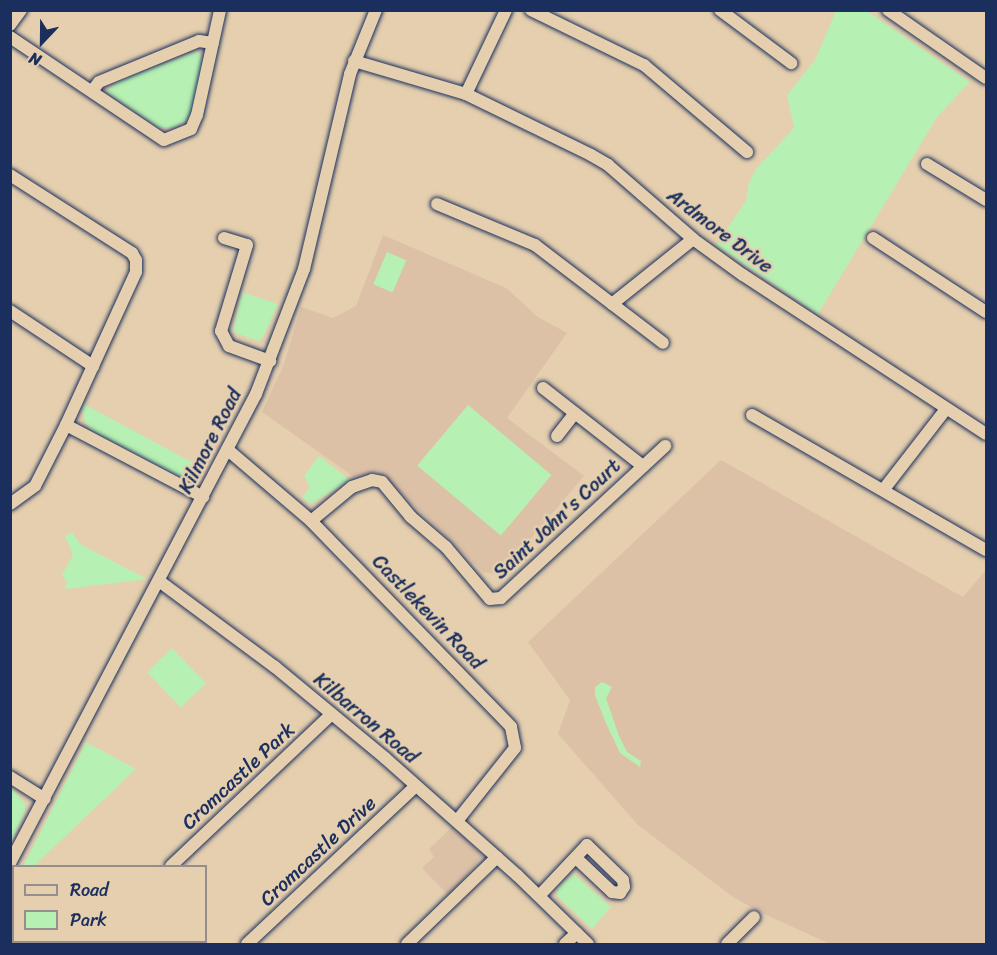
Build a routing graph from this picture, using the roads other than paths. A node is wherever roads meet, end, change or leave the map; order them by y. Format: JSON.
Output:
{"nodes":[{"id":1,"x":21,"y":10,"type":"edge"},
{"id":2,"x":220,"y":10,"type":"edge"},
{"id":3,"x":376,"y":10,"type":"edge"},
{"id":4,"x":506,"y":10,"type":"edge"},
{"id":5,"x":531,"y":10,"type":"edge"},
{"id":6,"x":720,"y":10,"type":"edge"},
{"id":7,"x":888,"y":10,"type":"edge"},
{"id":8,"x":10,"y":25,"type":"edge"},
{"id":9,"x":10,"y":37,"type":"edge"},
{"id":10,"x":213,"y":43,"type":"junction"},
{"id":11,"x":354,"y":61,"type":"junction"},
{"id":12,"x":792,"y":63,"type":"dead end"},
{"id":13,"x":987,"y":78,"type":"edge"},
{"id":14,"x":92,"y":91,"type":"junction"},
{"id":15,"x":466,"y":94,"type":"junction"},
{"id":16,"x":747,"y":152,"type":"dead end"},
{"id":17,"x":927,"y":164,"type":"dead end"},
{"id":18,"x":10,"y":175,"type":"edge"},
{"id":19,"x":987,"y":200,"type":"edge"},
{"id":20,"x":437,"y":204,"type":"dead end"},
{"id":21,"x":224,"y":238,"type":"dead end"},
{"id":22,"x":873,"y":238,"type":"dead end"},
{"id":23,"x":693,"y":239,"type":"junction"},
{"id":24,"x":612,"y":304,"type":"junction"},
{"id":25,"x":10,"y":311,"type":"edge"},
{"id":26,"x":987,"y":312,"type":"edge"},
{"id":27,"x":663,"y":343,"type":"dead end"},
{"id":28,"x":270,"y":361,"type":"junction"},
{"id":29,"x":93,"y":366,"type":"junction"},
{"id":30,"x":543,"y":388,"type":"dead end"},
{"id":31,"x":946,"y":410,"type":"junction"},
{"id":32,"x":575,"y":413,"type":"junction"},
{"id":33,"x":752,"y":416,"type":"dead end"},
{"id":34,"x":66,"y":425,"type":"junction"},
{"id":35,"x":987,"y":434,"type":"edge"},
{"id":36,"x":556,"y":436,"type":"dead end"},
{"id":37,"x":665,"y":446,"type":"dead end"},
{"id":38,"x":228,"y":450,"type":"junction"},
{"id":39,"x":643,"y":466,"type":"junction"},
{"id":40,"x":884,"y":489,"type":"junction"},
{"id":41,"x":203,"y":497,"type":"junction"},
{"id":42,"x":10,"y":504,"type":"edge"},
{"id":43,"x":311,"y":521,"type":"junction"},
{"id":44,"x":987,"y":550,"type":"edge"},
{"id":45,"x":159,"y":581,"type":"junction"},
{"id":46,"x":332,"y":714,"type":"junction"},
{"id":47,"x":10,"y":777,"type":"edge"},
{"id":48,"x":416,"y":786,"type":"junction"},
{"id":49,"x":45,"y":799,"type":"junction"},
{"id":50,"x":457,"y":821,"type":"junction"},
{"id":51,"x":497,"y":857,"type":"junction"},
{"id":52,"x":576,"y":858,"type":"dead end"},
{"id":53,"x":10,"y":863,"type":"edge"},
{"id":54,"x":173,"y":865,"type":"edge"},
{"id":55,"x":539,"y":896,"type":"junction"},
{"id":56,"x":753,"y":917,"type":"dead end"},
{"id":57,"x":577,"y":933,"type":"junction"},
{"id":58,"x":731,"y":943,"type":"edge"},
{"id":59,"x":247,"y":945,"type":"edge"},
{"id":60,"x":407,"y":945,"type":"edge"},
{"id":61,"x":565,"y":945,"type":"edge"},
{"id":62,"x":588,"y":945,"type":"edge"}],
"edges":[{"from":1,"to":8,"type":"street"},
{"from":2,"to":10,"type":"street"},
{"from":3,"to":11,"type":"street","name":"Kilmore Road"},
{"from":4,"to":15,"type":"street"},
{"from":5,"to":16,"type":"street"},
{"from":6,"to":12,"type":"street"},
{"from":7,"to":13,"type":"street"},
{"from":9,"to":14,"type":"street"},
{"from":10,"to":14,"type":"street"},
{"from":10,"to":14,"type":"street"},
{"from":11,"to":15,"type":"street","name":"Ardmore Drive"},
{"from":11,"to":28,"type":"street","name":"Kilmore Road"},
{"from":15,"to":23,"type":"street","name":"Ardmore Drive"},
{"from":17,"to":19,"type":"street"},
{"from":18,"to":29,"type":"street"},
{"from":20,"to":24,"type":"street"},
{"from":21,"to":28,"type":"street"},
{"from":22,"to":26,"type":"street"},
{"from":23,"to":24,"type":"street"},
{"from":23,"to":31,"type":"street","name":"Ardmore Drive"},
{"from":24,"to":27,"type":"street"},
{"from":25,"to":29,"type":"street"},
{"from":28,"to":38,"type":"street","name":"Kilmore Road"},
{"from":29,"to":34,"type":"street"},
{"from":30,"to":32,"type":"street","name":"Saint John's Court"},
{"from":31,"to":35,"type":"street","name":"Ardmore Drive"},
{"from":31,"to":40,"type":"street"},
{"from":32,"to":36,"type":"street"},
{"from":32,"to":39,"type":"street","name":"Saint John's Court"},
{"from":33,"to":40,"type":"street"},
{"from":34,"to":41,"type":"street"},
{"from":34,"to":42,"type":"street"},
{"from":37,"to":39,"type":"street","name":"Saint John's Court"},
{"from":38,"to":41,"type":"street","name":"Kilmore Road"},
{"from":38,"to":43,"type":"street","name":"Castlekevin Road"},
{"from":39,"to":43,"type":"street","name":"Saint John's Court"},
{"from":40,"to":44,"type":"street"},
{"from":41,"to":45,"type":"street","name":"Kilmore Road"},
{"from":43,"to":50,"type":"street","name":"Castlekevin Road"},
{"from":45,"to":46,"type":"street","name":"Kilbarron Road"},
{"from":45,"to":49,"type":"street","name":"Kilmore Road"},
{"from":46,"to":48,"type":"street","name":"Kilbarron Road"},
{"from":46,"to":54,"type":"street","name":"Cromcastle Park"},
{"from":47,"to":49,"type":"street"},
{"from":48,"to":50,"type":"street","name":"Kilbarron Road"},
{"from":48,"to":59,"type":"street","name":"Cromcastle Drive"},
{"from":49,"to":53,"type":"street","name":"Kilmore Road"},
{"from":50,"to":51,"type":"street","name":"Kilbarron Road"},
{"from":51,"to":55,"type":"street","name":"Kilbarron Road"},
{"from":51,"to":60,"type":"street"},
{"from":52,"to":55,"type":"street"},
{"from":55,"to":57,"type":"street","name":"Kilbarron Road"},
{"from":56,"to":58,"type":"street"},
{"from":57,"to":61,"type":"street"},
{"from":57,"to":62,"type":"street","name":"Kilbarron Road"}]}
